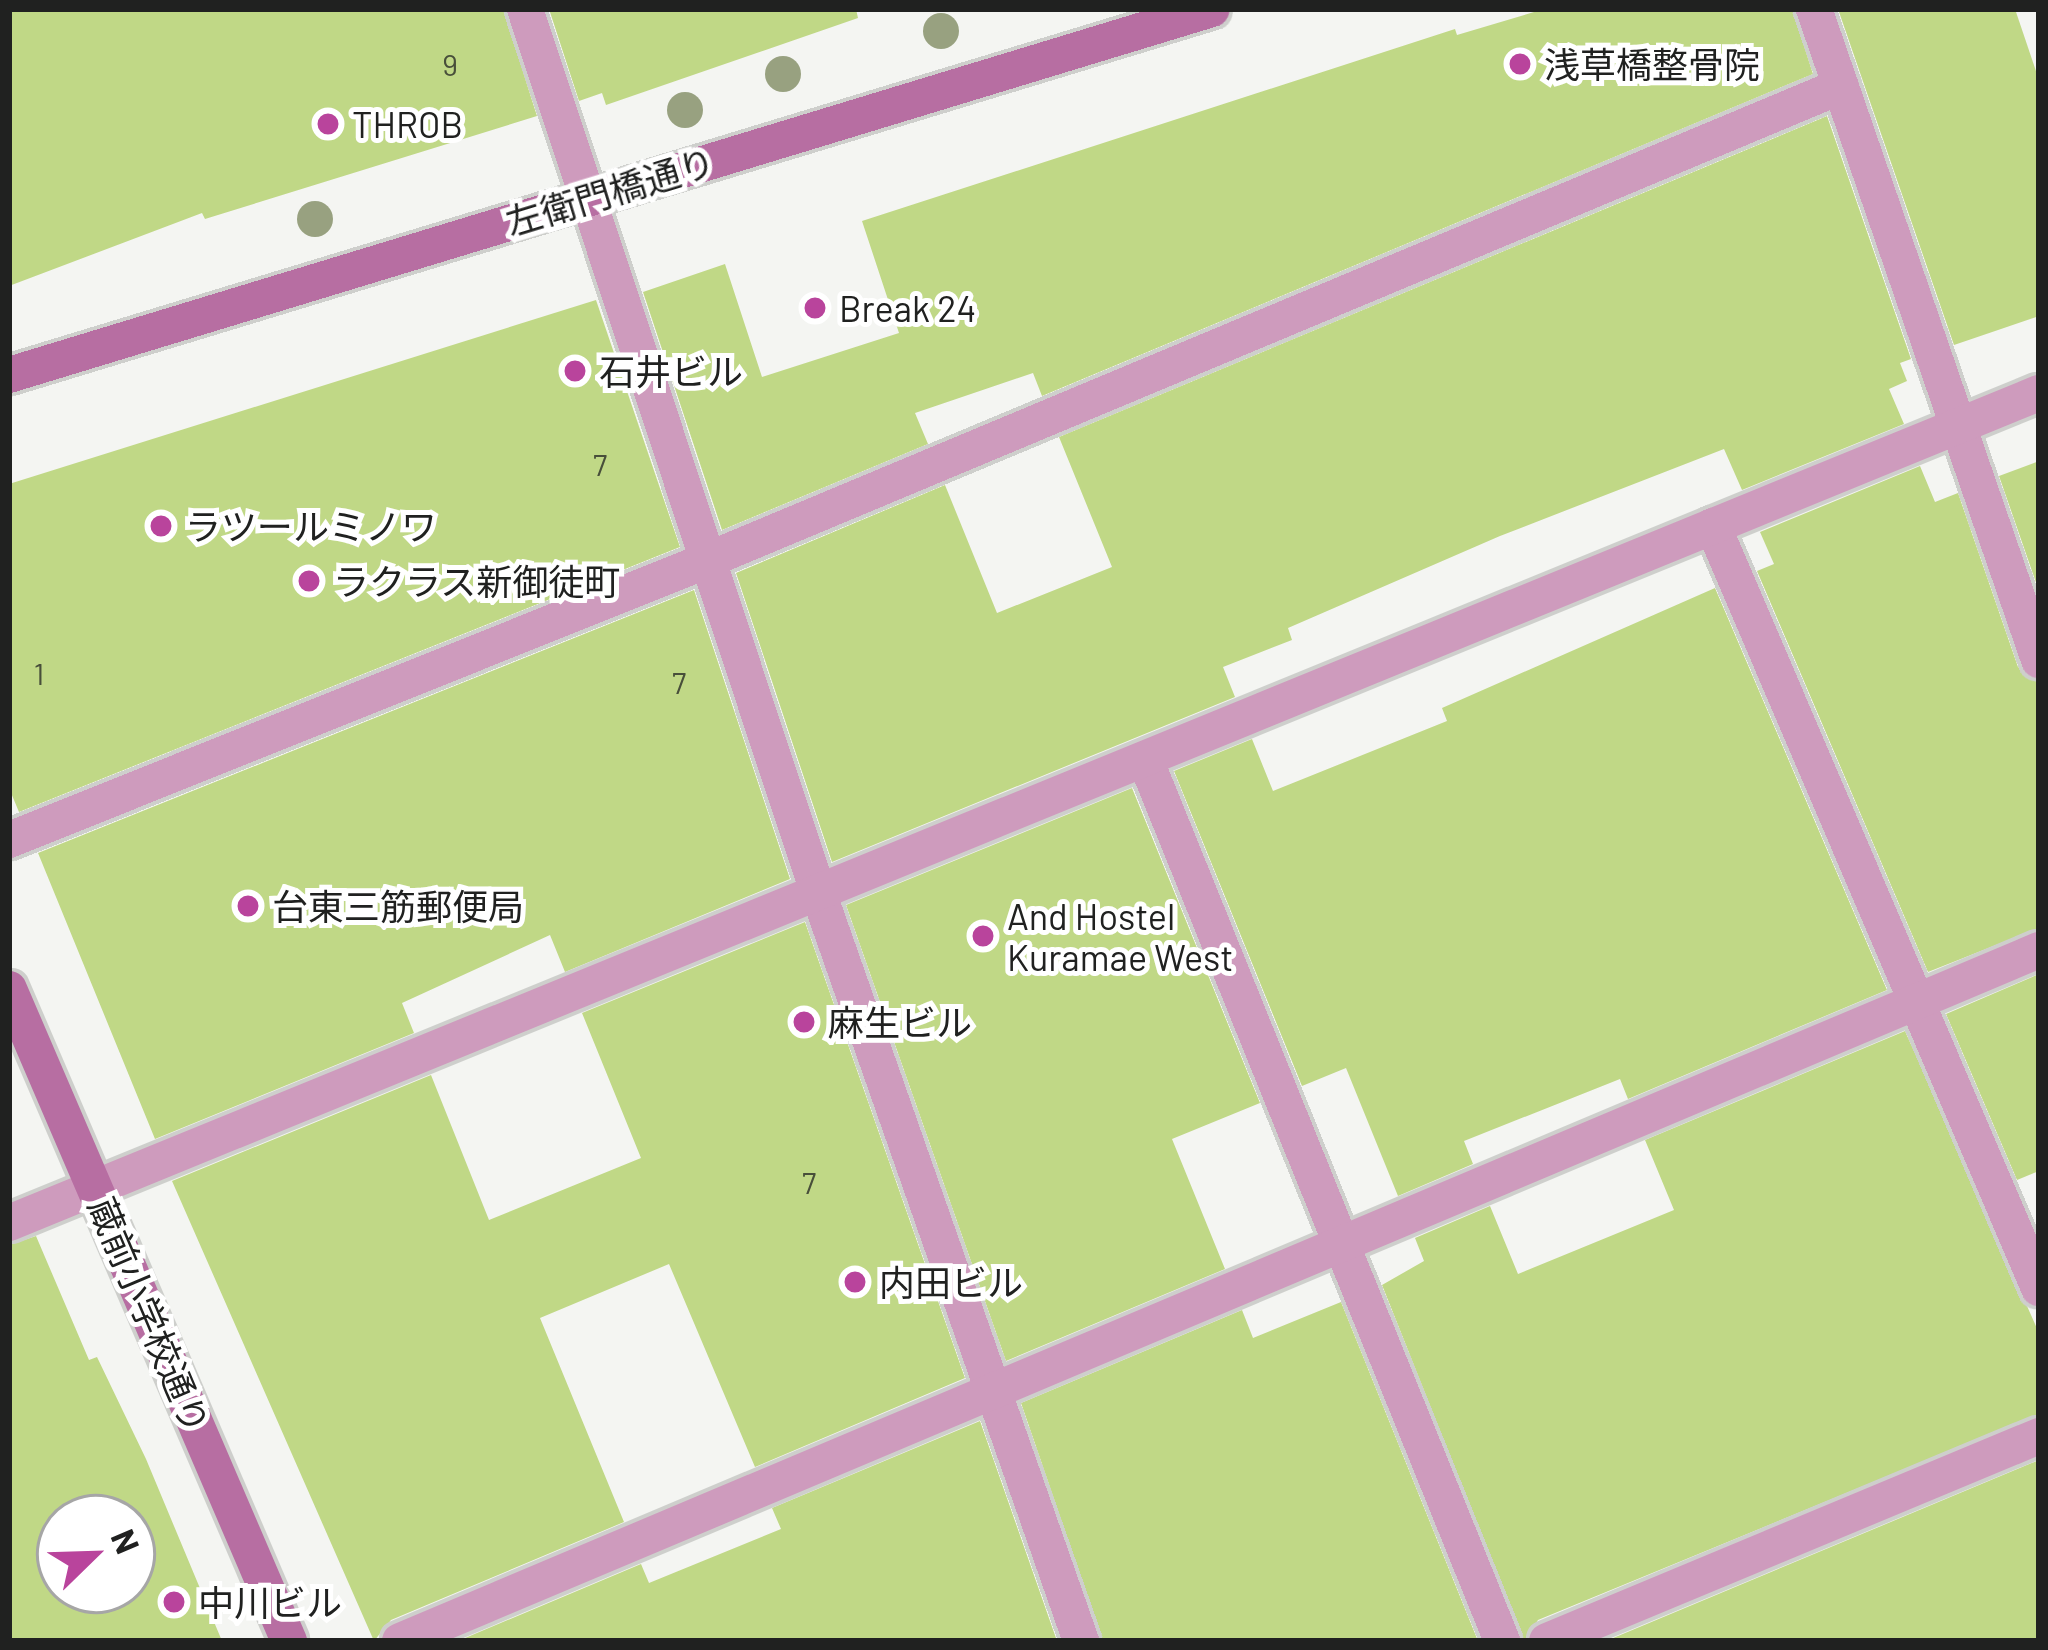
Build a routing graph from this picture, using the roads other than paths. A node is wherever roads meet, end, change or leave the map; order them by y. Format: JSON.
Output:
{"nodes":[{"id":1,"x":525,"y":9,"type":"edge"},
{"id":2,"x":1212,"y":9,"type":"edge"},
{"id":3,"x":1814,"y":9,"type":"edge"},
{"id":4,"x":1841,"y":86,"type":"junction"},
{"id":5,"x":588,"y":198,"type":"junction"},
{"id":6,"x":9,"y":375,"type":"edge"},
{"id":7,"x":2039,"y":393,"type":"edge"},
{"id":8,"x":1960,"y":425,"type":"junction"},
{"id":9,"x":1713,"y":526,"type":"junction"},
{"id":10,"x":708,"y":560,"type":"junction"},
{"id":11,"x":2039,"y":660,"type":"edge"},
{"id":12,"x":1145,"y":759,"type":"junction"},
{"id":13,"x":9,"y":840,"type":"edge"},
{"id":14,"x":818,"y":892,"type":"junction"},
{"id":15,"x":2039,"y":950,"type":"edge"},
{"id":16,"x":9,"y":989,"type":"edge"},
{"id":17,"x":1917,"y":1006,"type":"junction"},
{"id":18,"x":96,"y":1187,"type":"junction"},
{"id":19,"x":9,"y":1223,"type":"edge"},
{"id":20,"x":1346,"y":1244,"type":"junction"},
{"id":21,"x":2039,"y":1288,"type":"edge"},
{"id":22,"x":994,"y":1390,"type":"junction"},
{"id":23,"x":2039,"y":1436,"type":"edge"},
{"id":24,"x":290,"y":1641,"type":"edge"},
{"id":25,"x":400,"y":1641,"type":"edge"},
{"id":26,"x":1081,"y":1641,"type":"edge"},
{"id":27,"x":1502,"y":1641,"type":"edge"},
{"id":28,"x":1547,"y":1641,"type":"edge"}],
"edges":[{"from":1,"to":5,"type":"street"},
{"from":2,"to":5,"type":"street","name":"左衛門橋通り"},
{"from":3,"to":4,"type":"street"},
{"from":4,"to":8,"type":"street"},
{"from":4,"to":10,"type":"street"},
{"from":5,"to":6,"type":"street","name":"左衛門橋通り"},
{"from":5,"to":10,"type":"street"},
{"from":7,"to":8,"type":"street"},
{"from":8,"to":9,"type":"street"},
{"from":8,"to":11,"type":"street"},
{"from":9,"to":12,"type":"street"},
{"from":9,"to":17,"type":"street"},
{"from":10,"to":13,"type":"street"},
{"from":10,"to":14,"type":"street"},
{"from":12,"to":14,"type":"street"},
{"from":12,"to":20,"type":"street"},
{"from":14,"to":18,"type":"street"},
{"from":14,"to":22,"type":"street"},
{"from":15,"to":17,"type":"street"},
{"from":16,"to":18,"type":"street","name":"蔵前小学校通り"},
{"from":17,"to":20,"type":"street"},
{"from":17,"to":21,"type":"street"},
{"from":18,"to":19,"type":"street"},
{"from":18,"to":24,"type":"street","name":"蔵前小学校通り"},
{"from":20,"to":22,"type":"street"},
{"from":20,"to":27,"type":"street"},
{"from":22,"to":25,"type":"street"},
{"from":22,"to":26,"type":"street"},
{"from":23,"to":28,"type":"street"}]}
